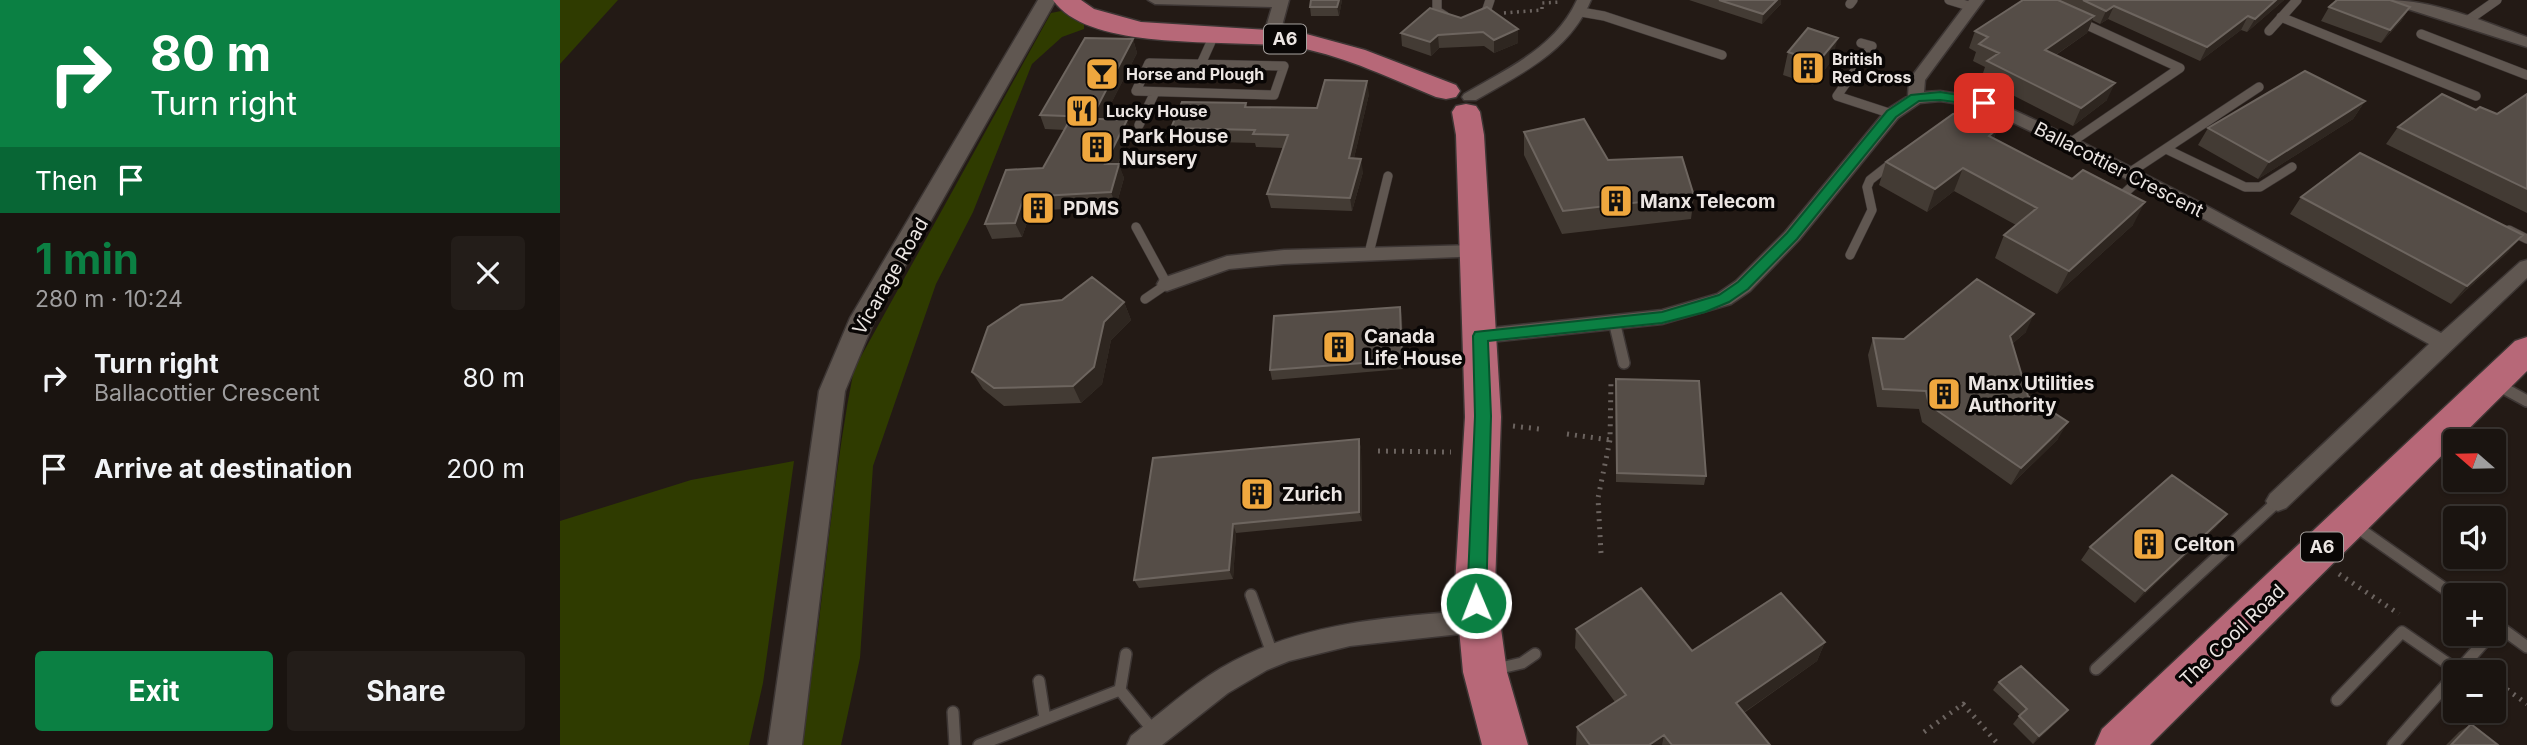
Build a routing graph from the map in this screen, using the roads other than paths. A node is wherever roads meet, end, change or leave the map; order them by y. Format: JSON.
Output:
{"nodes":[{"id":1,"x":1047,"y":0,"type":"edge"},
{"id":2,"x":1065,"y":0,"type":"edge"},
{"id":3,"x":1155,"y":0,"type":"edge"},
{"id":4,"x":1437,"y":0,"type":"edge"},
{"id":5,"x":1489,"y":0,"type":"edge"},
{"id":6,"x":1949,"y":0,"type":"edge"},
{"id":7,"x":2297,"y":0,"type":"edge"},
{"id":8,"x":2394,"y":0,"type":"edge"},
{"id":9,"x":2497,"y":0,"type":"edge"},
{"id":10,"x":1281,"y":1,"type":"edge"},
{"id":11,"x":1974,"y":4,"type":"edge"},
{"id":12,"x":1582,"y":6,"type":"edge"},
{"id":13,"x":1475,"y":17,"type":"edge"},
{"id":14,"x":2068,"y":17,"type":"edge"},
{"id":15,"x":2281,"y":17,"type":"junction"},
{"id":16,"x":1453,"y":18,"type":"edge"},
{"id":17,"x":2467,"y":21,"type":"junction"},
{"id":18,"x":2269,"y":31,"type":"dead end"},
{"id":19,"x":1214,"y":33,"type":"junction"},
{"id":20,"x":2421,"y":34,"type":"dead end"},
{"id":21,"x":1271,"y":37,"type":"junction"},
{"id":22,"x":2527,"y":42,"type":"edge"},
{"id":23,"x":1861,"y":43,"type":"dead end"},
{"id":24,"x":1722,"y":55,"type":"dead end"},
{"id":25,"x":1201,"y":64,"type":"junction"},
{"id":26,"x":2527,"y":75,"type":"edge"},
{"id":27,"x":2259,"y":87,"type":"dead end"},
{"id":28,"x":1155,"y":92,"type":"junction"},
{"id":29,"x":2476,"y":96,"type":"dead end"},
{"id":30,"x":1916,"y":98,"type":"junction"},
{"id":31,"x":1456,"y":101,"type":"junction"},
{"id":32,"x":1892,"y":114,"type":"junction"},
{"id":33,"x":1139,"y":125,"type":"dead end"},
{"id":34,"x":2070,"y":143,"type":"junction"},
{"id":35,"x":2166,"y":149,"type":"junction"},
{"id":36,"x":1900,"y":156,"type":"edge"},
{"id":37,"x":2292,"y":167,"type":"edge"},
{"id":38,"x":1388,"y":176,"type":"dead end"},
{"id":39,"x":2135,"y":176,"type":"junction"},
{"id":40,"x":2100,"y":199,"type":"edge"},
{"id":41,"x":1136,"y":227,"type":"dead end"},
{"id":42,"x":2503,"y":227,"type":"edge"},
{"id":43,"x":2527,"y":239,"type":"edge"},
{"id":44,"x":1476,"y":251,"type":"junction"},
{"id":45,"x":1369,"y":253,"type":"junction"},
{"id":46,"x":1850,"y":255,"type":"dead end"},
{"id":47,"x":2527,"y":267,"type":"edge"},
{"id":48,"x":1167,"y":284,"type":"junction"},
{"id":49,"x":1145,"y":299,"type":"dead end"},
{"id":50,"x":1614,"y":321,"type":"junction"},
{"id":51,"x":1480,"y":336,"type":"junction"},
{"id":52,"x":2443,"y":343,"type":"junction"},
{"id":53,"x":2527,"y":350,"type":"edge"},
{"id":54,"x":1624,"y":363,"type":"dead end"},
{"id":55,"x":2492,"y":382,"type":"junction"},
{"id":56,"x":2527,"y":401,"type":"edge"},
{"id":57,"x":2278,"y":500,"type":"joint"},
{"id":58,"x":2348,"y":521,"type":"junction"},
{"id":59,"x":2443,"y":588,"type":"edge"},
{"id":60,"x":1251,"y":595,"type":"dead end"},
{"id":61,"x":1478,"y":621,"type":"junction"},
{"id":62,"x":2506,"y":635,"type":"edge"},
{"id":63,"x":2478,"y":646,"type":"edge"},
{"id":64,"x":2527,"y":647,"type":"edge"},
{"id":65,"x":1126,"y":654,"type":"dead end"},
{"id":66,"x":1535,"y":654,"type":"dead end"},
{"id":67,"x":1273,"y":656,"type":"junction"},
{"id":68,"x":2443,"y":660,"type":"edge"},
{"id":69,"x":2466,"y":660,"type":"edge"},
{"id":70,"x":2096,"y":669,"type":"dead end"},
{"id":71,"x":1485,"y":672,"type":"junction"},
{"id":72,"x":1039,"y":681,"type":"dead end"},
{"id":73,"x":2443,"y":686,"type":"edge"},
{"id":74,"x":1120,"y":690,"type":"junction"},
{"id":75,"x":2337,"y":700,"type":"dead end"},
{"id":76,"x":953,"y":712,"type":"dead end"},
{"id":77,"x":1045,"y":719,"type":"junction"},
{"id":78,"x":1153,"y":741,"type":"edge"},
{"id":79,"x":785,"y":745,"type":"edge"},
{"id":80,"x":955,"y":745,"type":"edge"},
{"id":81,"x":979,"y":745,"type":"edge"},
{"id":82,"x":1505,"y":745,"type":"edge"},
{"id":83,"x":2118,"y":745,"type":"edge"},
{"id":84,"x":2393,"y":745,"type":"edge"}],
"edges":[{"from":1,"to":79,"type":"street","name":"Vicarage Road"},
{"from":2,"to":19,"type":"highway","number":"A6"},
{"from":3,"to":10,"type":"street"},
{"from":4,"to":16,"type":"lane"},
{"from":5,"to":13,"type":"lane"},
{"from":6,"to":11,"type":"lane"},
{"from":7,"to":15,"type":"lane"},
{"from":8,"to":17,"type":"street"},
{"from":9,"to":17,"type":"lane"},
{"from":10,"to":21,"type":"street"},
{"from":11,"to":30,"type":"street"},
{"from":12,"to":24,"type":"lane"},
{"from":12,"to":31,"type":"street"},
{"from":14,"to":34,"type":"lane"},
{"from":15,"to":18,"type":"lane"},
{"from":15,"to":29,"type":"lane"},
{"from":17,"to":22,"type":"street"},
{"from":19,"to":21,"type":"highway","number":"A6"},
{"from":19,"to":25,"type":"lane"},
{"from":20,"to":26,"type":"lane"},
{"from":21,"to":31,"type":"highway","number":"A6"},
{"from":23,"to":32,"type":"lane"},
{"from":25,"to":28,"type":"lane"},
{"from":25,"to":28,"type":"lane"},
{"from":27,"to":35,"type":"lane"},
{"from":28,"to":33,"type":"lane"},
{"from":30,"to":32,"type":"street"},
{"from":30,"to":34,"type":"street","name":"Ballacottier Crescent"},
{"from":31,"to":44,"type":"highway"},
{"from":32,"to":50,"type":"street"},
{"from":34,"to":39,"type":"street","name":"Ballacottier Crescent"},
{"from":35,"to":37,"type":"lane"},
{"from":35,"to":39,"type":"lane"},
{"from":36,"to":46,"type":"lane"},
{"from":38,"to":45,"type":"lane"},
{"from":39,"to":40,"type":"lane"},
{"from":39,"to":52,"type":"street","name":"Ballacottier Crescent"},
{"from":41,"to":48,"type":"lane"},
{"from":42,"to":43,"type":"lane"},
{"from":44,"to":45,"type":"street"},
{"from":44,"to":51,"type":"highway"},
{"from":45,"to":48,"type":"street"},
{"from":47,"to":52,"type":"street"},
{"from":48,"to":49,"type":"lane"},
{"from":50,"to":51,"type":"street"},
{"from":50,"to":54,"type":"lane"},
{"from":51,"to":61,"type":"highway"},
{"from":52,"to":57,"type":"street"},
{"from":53,"to":55,"type":"highway","name":"The Cooil Road","number":"A6"},
{"from":55,"to":56,"type":"lane"},
{"from":55,"to":58,"type":"highway","name":"The Cooil Road","number":"A6"},
{"from":57,"to":70,"type":"lane"},
{"from":58,"to":59,"type":"lane"},
{"from":58,"to":83,"type":"highway","name":"The Cooil Road","number":"A6"},
{"from":60,"to":67,"type":"lane"},
{"from":61,"to":67,"type":"street"},
{"from":61,"to":71,"type":"highway"},
{"from":62,"to":64,"type":"lane"},
{"from":63,"to":69,"type":"lane"},
{"from":65,"to":74,"type":"lane"},
{"from":66,"to":71,"type":"lane"},
{"from":67,"to":78,"type":"street"},
{"from":68,"to":75,"type":"lane"},
{"from":71,"to":82,"type":"highway"},
{"from":72,"to":77,"type":"lane"},
{"from":73,"to":84,"type":"lane"},
{"from":74,"to":77,"type":"lane"},
{"from":74,"to":78,"type":"lane"},
{"from":76,"to":80,"type":"lane"},
{"from":77,"to":81,"type":"lane"}]}
